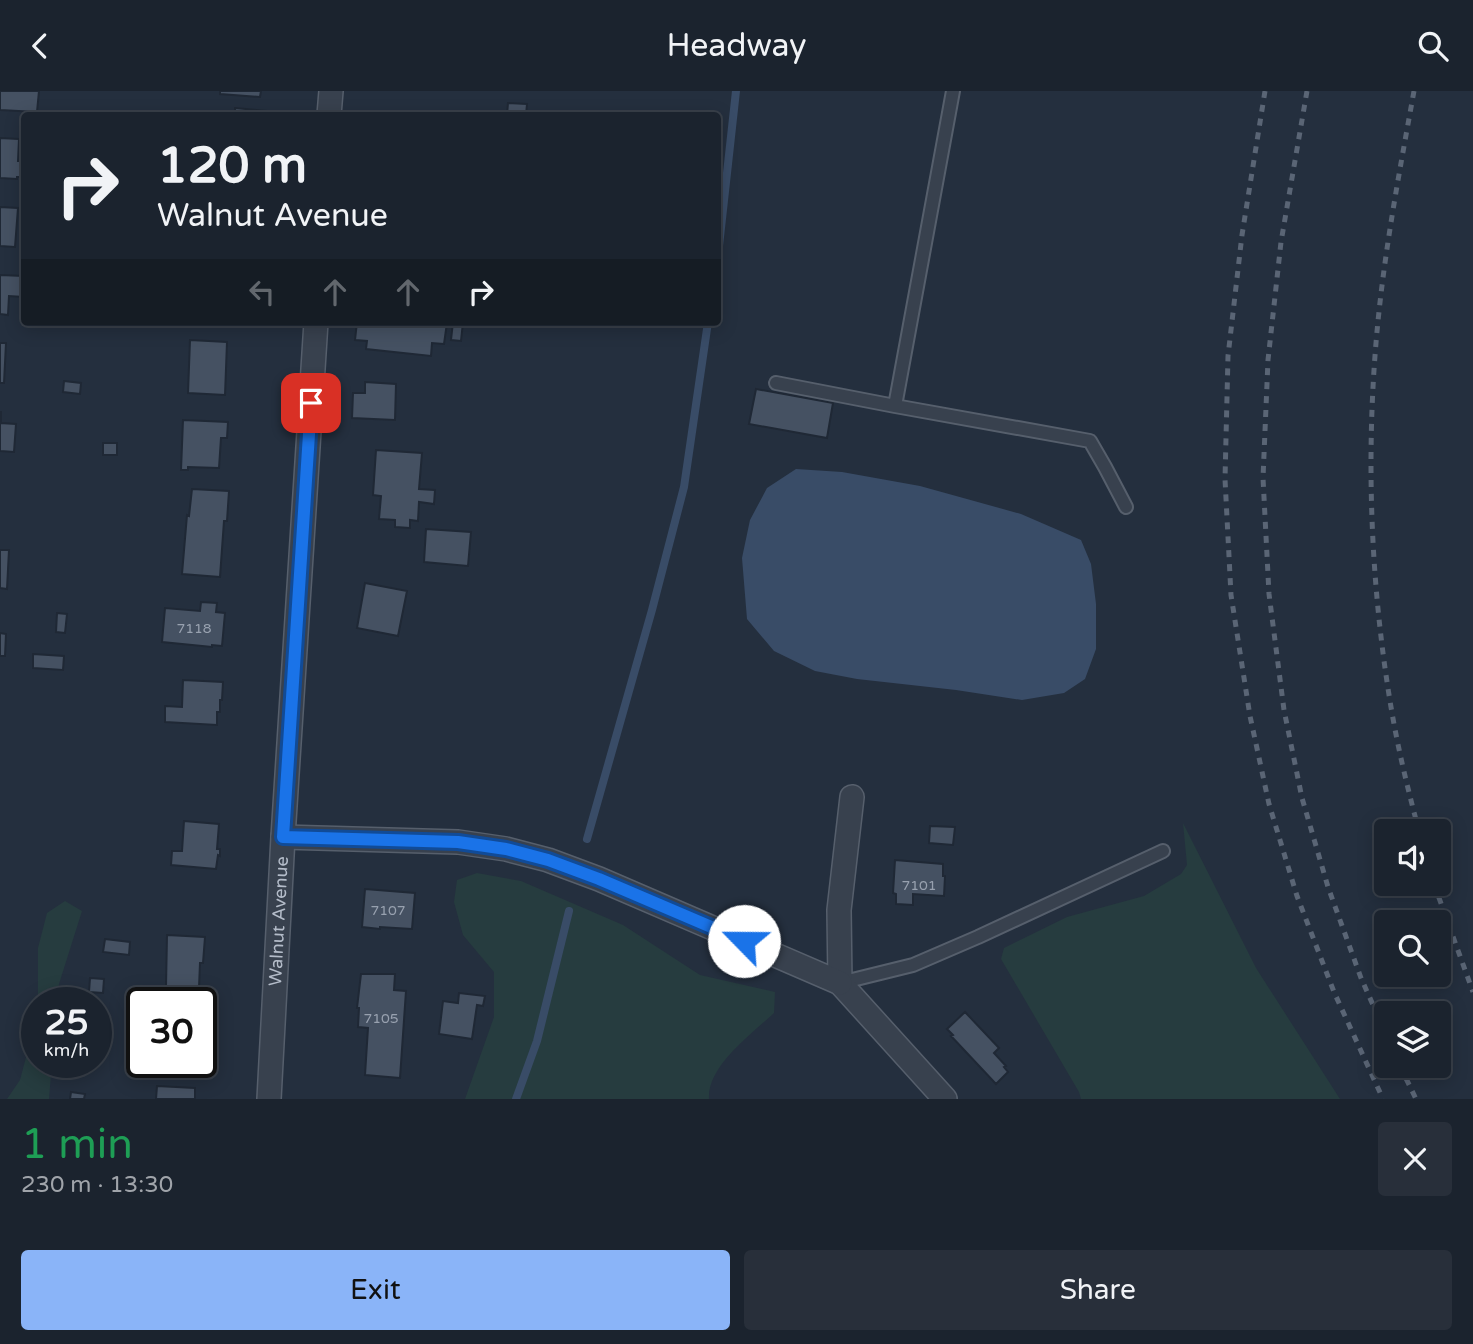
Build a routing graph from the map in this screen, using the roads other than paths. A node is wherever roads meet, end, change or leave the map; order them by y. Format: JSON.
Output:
{"nodes":[{"id":1,"x":331,"y":91,"type":"edge"},
{"id":2,"x":953,"y":91,"type":"edge"},
{"id":3,"x":329,"y":112,"type":"edge"},
{"id":4,"x":316,"y":326,"type":"edge"},
{"id":5,"x":776,"y":383,"type":"dead end"},
{"id":6,"x":895,"y":406,"type":"junction"},
{"id":7,"x":1126,"y":507,"type":"dead end"},
{"id":8,"x":852,"y":797,"type":"dead end"},
{"id":9,"x":283,"y":837,"type":"junction"},
{"id":10,"x":1163,"y":851,"type":"dead end"},
{"id":11,"x":840,"y":983,"type":"junction"},
{"id":12,"x":269,"y":1099,"type":"edge"},
{"id":13,"x":945,"y":1099,"type":"edge"}],
"edges":[{"from":1,"to":3,"type":"street"},
{"from":2,"to":6,"type":"lane"},
{"from":4,"to":9,"type":"street","name":"Walnut Avenue"},
{"from":5,"to":6,"type":"lane"},
{"from":6,"to":7,"type":"lane"},
{"from":8,"to":11,"type":"street"},
{"from":9,"to":11,"type":"street"},
{"from":9,"to":12,"type":"street","name":"Walnut Avenue"},
{"from":10,"to":11,"type":"lane"},
{"from":11,"to":13,"type":"street"}]}
